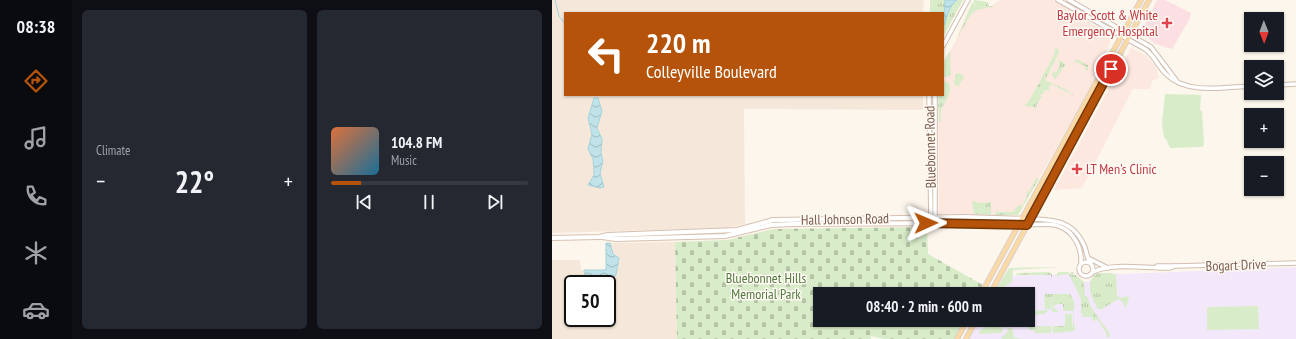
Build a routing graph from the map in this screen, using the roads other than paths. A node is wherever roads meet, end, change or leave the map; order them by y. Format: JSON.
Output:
{"nodes":[{"id":1,"x":968,"y":0,"type":"edge"},
{"id":2,"x":1058,"y":0,"type":"edge"},
{"id":3,"x":1069,"y":0,"type":"edge"},
{"id":4,"x":1141,"y":0,"type":"edge"},
{"id":5,"x":1149,"y":0,"type":"edge"},
{"id":6,"x":1075,"y":4,"type":"junction"},
{"id":7,"x":1072,"y":9,"type":"junction"},
{"id":8,"x":1124,"y":31,"type":"junction"},
{"id":9,"x":1121,"y":36,"type":"junction"},
{"id":10,"x":1131,"y":36,"type":"junction"},
{"id":11,"x":1128,"y":40,"type":"junction"},
{"id":12,"x":944,"y":44,"type":"edge"},
{"id":13,"x":1153,"y":53,"type":"junction"},
{"id":14,"x":1296,"y":84,"type":"edge"},
{"id":15,"x":1284,"y":85,"type":"edge"},
{"id":16,"x":1244,"y":86,"type":"edge"},
{"id":17,"x":929,"y":96,"type":"edge"},
{"id":18,"x":934,"y":96,"type":"edge"},
{"id":19,"x":930,"y":125,"type":"junction"},
{"id":20,"x":935,"y":125,"type":"junction"},
{"id":21,"x":930,"y":168,"type":"junction"},
{"id":22,"x":935,"y":168,"type":"junction"},
{"id":23,"x":933,"y":217,"type":"junction"},
{"id":24,"x":971,"y":217,"type":"junction"},
{"id":25,"x":1022,"y":219,"type":"junction"},
{"id":26,"x":1030,"y":220,"type":"junction"},
{"id":27,"x":933,"y":223,"type":"junction"},
{"id":28,"x":956,"y":223,"type":"junction"},
{"id":29,"x":1019,"y":225,"type":"junction"},
{"id":30,"x":1027,"y":225,"type":"junction"},
{"id":31,"x":1067,"y":226,"type":"junction"},
{"id":32,"x":1063,"y":228,"type":"junction"},
{"id":33,"x":601,"y":237,"type":"junction"},
{"id":34,"x":552,"y":238,"type":"edge"},
{"id":35,"x":1082,"y":241,"type":"junction"},
{"id":36,"x":1078,"y":243,"type":"junction"},
{"id":37,"x":1086,"y":251,"type":"junction"},
{"id":38,"x":1081,"y":263,"type":"junction"},
{"id":39,"x":1296,"y":263,"type":"edge"},
{"id":40,"x":1092,"y":264,"type":"junction"},
{"id":41,"x":1108,"y":268,"type":"junction"},
{"id":42,"x":1093,"y":272,"type":"junction"},
{"id":43,"x":986,"y":287,"type":"edge"},
{"id":44,"x":994,"y":287,"type":"edge"},
{"id":45,"x":963,"y":327,"type":"edge"},
{"id":46,"x":972,"y":327,"type":"edge"},
{"id":47,"x":957,"y":339,"type":"edge"},
{"id":48,"x":966,"y":339,"type":"edge"}],
"edges":[{"from":1,"to":12,"type":"street"},
{"from":2,"to":7,"type":"street"},
{"from":3,"to":6,"type":"street"},
{"from":4,"to":8,"type":"main road"},
{"from":5,"to":10,"type":"main road"},
{"from":6,"to":7,"type":"street"},
{"from":6,"to":8,"type":"street"},
{"from":7,"to":9,"type":"street"},
{"from":8,"to":9,"type":"main road"},
{"from":8,"to":10,"type":"street"},
{"from":9,"to":11,"type":"street"},
{"from":9,"to":25,"type":"main road"},
{"from":10,"to":11,"type":"main road"},
{"from":10,"to":13,"type":"street"},
{"from":11,"to":13,"type":"street"},
{"from":11,"to":26,"type":"main road"},
{"from":13,"to":16,"type":"street"},
{"from":14,"to":15,"type":"street"},
{"from":17,"to":19,"type":"street","name":"Bluebonnet Road"},
{"from":18,"to":20,"type":"street","name":"Bluebonnet Road"},
{"from":19,"to":20,"type":"street"},
{"from":19,"to":21,"type":"street","name":"Bluebonnet Road"},
{"from":20,"to":22,"type":"street","name":"Bluebonnet Road"},
{"from":21,"to":22,"type":"street"},
{"from":21,"to":23,"type":"street","name":"Bluebonnet Road"},
{"from":22,"to":23,"type":"street","name":"Bluebonnet Road"},
{"from":23,"to":24,"type":"main road","name":"Hall Johnson Road"},
{"from":23,"to":27,"type":"street","name":"Bluebonnet Road"},
{"from":23,"to":33,"type":"main road","name":"Hall Johnson Road"},
{"from":24,"to":25,"type":"main road","name":"Hall Johnson Road"},
{"from":24,"to":28,"type":"main road"},
{"from":25,"to":26,"type":"main road","name":"Hall Johnson Road"},
{"from":25,"to":29,"type":"main road"},
{"from":26,"to":30,"type":"main road"},
{"from":26,"to":31,"type":"street","name":"Hall Johnson Road"},
{"from":27,"to":28,"type":"main road","name":"Hall Johnson Road"},
{"from":27,"to":33,"type":"main road","name":"Hall Johnson Road"},
{"from":28,"to":29,"type":"main road","name":"Hall Johnson Road"},
{"from":29,"to":30,"type":"main road","name":"Hall Johnson Road"},
{"from":29,"to":43,"type":"main road"},
{"from":30,"to":32,"type":"street","name":"Hall Johnson Road"},
{"from":30,"to":44,"type":"main road"},
{"from":31,"to":32,"type":"street"},
{"from":31,"to":35,"type":"street","name":"Hall Johnson Road"},
{"from":32,"to":36,"type":"street"},
{"from":33,"to":34,"type":"main road","name":"Hall Johnson Road"},
{"from":35,"to":36,"type":"street"},
{"from":35,"to":37,"type":"street","name":"Hall Johnson Road"},
{"from":36,"to":38,"type":"street"},
{"from":37,"to":40,"type":"street","name":"Hall Johnson Road"},
{"from":37,"to":41,"type":"street"},
{"from":38,"to":40,"type":"street"},
{"from":38,"to":42,"type":"street"},
{"from":39,"to":41,"type":"street","name":"Bogart Drive"},
{"from":40,"to":41,"type":"street","name":"Bogart Drive"},
{"from":40,"to":42,"type":"street"},
{"from":41,"to":42,"type":"street","name":"Bogart Drive"},
{"from":45,"to":47,"type":"main road"},
{"from":46,"to":48,"type":"main road"}]}
